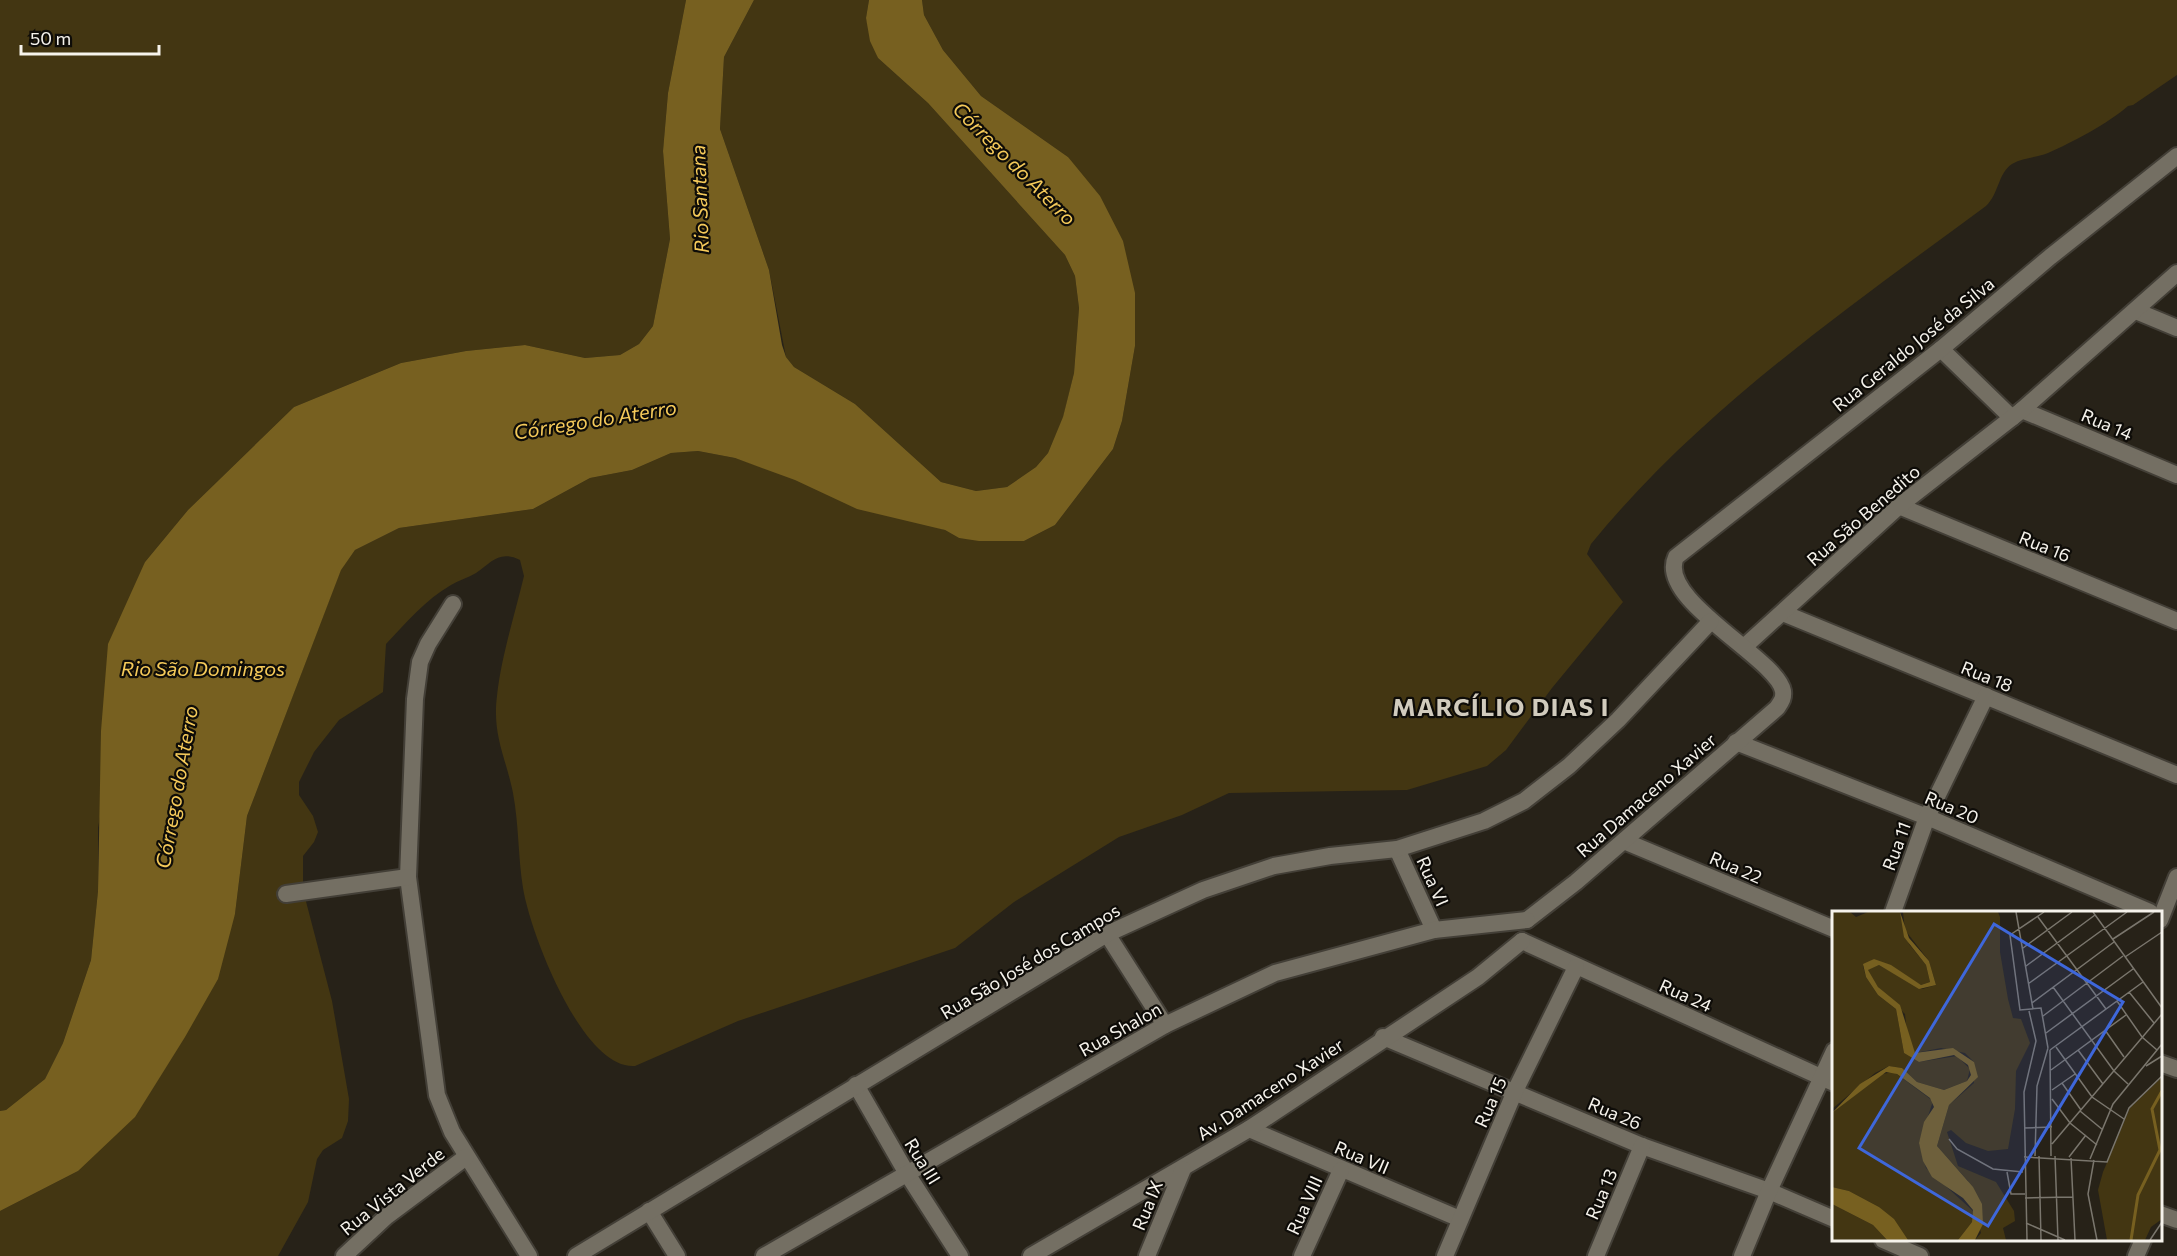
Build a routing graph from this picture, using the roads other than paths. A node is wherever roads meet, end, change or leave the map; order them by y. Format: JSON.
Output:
{"nodes":[{"id":1,"x":2177,"y":156,"type":"edge"},
{"id":2,"x":2177,"y":273,"type":"edge"},
{"id":3,"x":2136,"y":311,"type":"junction"},
{"id":4,"x":2177,"y":328,"type":"edge"},
{"id":5,"x":1941,"y":349,"type":"junction"},
{"id":6,"x":2017,"y":414,"type":"junction"},
{"id":7,"x":2177,"y":475,"type":"edge"},
{"id":8,"x":1899,"y":506,"type":"junction"},
{"id":9,"x":453,"y":604,"type":"dead end"},
{"id":10,"x":1783,"y":613,"type":"junction"},
{"id":11,"x":1711,"y":621,"type":"junction"},
{"id":12,"x":2177,"y":621,"type":"edge"},
{"id":13,"x":1744,"y":647,"type":"junction"},
{"id":14,"x":1986,"y":696,"type":"junction"},
{"id":15,"x":1736,"y":742,"type":"junction"},
{"id":16,"x":2177,"y":775,"type":"edge"},
{"id":17,"x":1927,"y":817,"type":"junction"},
{"id":18,"x":1624,"y":841,"type":"junction"},
{"id":19,"x":1397,"y":849,"type":"junction"},
{"id":20,"x":2177,"y":877,"type":"edge"},
{"id":21,"x":408,"y":878,"type":"junction"},
{"id":22,"x":286,"y":894,"type":"dead end"},
{"id":23,"x":1893,"y":911,"type":"edge"},
{"id":24,"x":2146,"y":911,"type":"edge"},
{"id":25,"x":2162,"y":918,"type":"edge"},
{"id":26,"x":1527,"y":920,"type":"junction"},
{"id":27,"x":1832,"y":928,"type":"edge"},
{"id":28,"x":1434,"y":930,"type":"junction"},
{"id":29,"x":1107,"y":934,"type":"junction"},
{"id":30,"x":1522,"y":941,"type":"junction"},
{"id":31,"x":1576,"y":967,"type":"junction"},
{"id":32,"x":1165,"y":1025,"type":"junction"},
{"id":33,"x":1383,"y":1037,"type":"junction"},
{"id":34,"x":1832,"y":1056,"type":"edge"},
{"id":35,"x":2162,"y":1064,"type":"edge"},
{"id":36,"x":2177,"y":1070,"type":"edge"},
{"id":37,"x":1827,"y":1080,"type":"edge"},
{"id":38,"x":856,"y":1085,"type":"junction"},
{"id":39,"x":1515,"y":1091,"type":"junction"},
{"id":40,"x":1249,"y":1129,"type":"junction"},
{"id":41,"x":1642,"y":1146,"type":"junction"},
{"id":42,"x":466,"y":1157,"type":"junction"},
{"id":43,"x":1183,"y":1169,"type":"junction"},
{"id":44,"x":1341,"y":1170,"type":"junction"},
{"id":45,"x":906,"y":1172,"type":"junction"},
{"id":46,"x":1769,"y":1191,"type":"junction"},
{"id":47,"x":649,"y":1211,"type":"junction"},
{"id":48,"x":2162,"y":1215,"type":"edge"},
{"id":49,"x":1460,"y":1218,"type":"junction"},
{"id":50,"x":1832,"y":1219,"type":"edge"},
{"id":51,"x":2177,"y":1220,"type":"edge"},
{"id":52,"x":1885,"y":1241,"type":"edge"},
{"id":53,"x":2142,"y":1241,"type":"edge"},
{"id":54,"x":1897,"y":1251,"type":"edge"},
{"id":55,"x":344,"y":1256,"type":"edge"},
{"id":56,"x":529,"y":1256,"type":"edge"},
{"id":57,"x":576,"y":1256,"type":"edge"},
{"id":58,"x":677,"y":1256,"type":"edge"},
{"id":59,"x":764,"y":1256,"type":"edge"},
{"id":60,"x":960,"y":1256,"type":"edge"},
{"id":61,"x":1031,"y":1256,"type":"edge"},
{"id":62,"x":1148,"y":1256,"type":"edge"},
{"id":63,"x":1302,"y":1256,"type":"edge"},
{"id":64,"x":1445,"y":1256,"type":"edge"},
{"id":65,"x":1596,"y":1256,"type":"edge"},
{"id":66,"x":1742,"y":1256,"type":"edge"},
{"id":67,"x":1920,"y":1256,"type":"edge"},
{"id":68,"x":2136,"y":1256,"type":"edge"}],
"edges":[{"from":1,"to":5,"type":"street","name":"Rua Geraldo José da Silva"},
{"from":2,"to":3,"type":"street","name":"Rua São Benedito"},
{"from":3,"to":4,"type":"street"},
{"from":3,"to":6,"type":"street","name":"Rua São Benedito"},
{"from":5,"to":6,"type":"street"},
{"from":5,"to":11,"type":"street","name":"Rua Geraldo José da Silva"},
{"from":6,"to":7,"type":"street","name":"Rua 14"},
{"from":6,"to":8,"type":"street","name":"Rua São Benedito"},
{"from":8,"to":10,"type":"street","name":"Rua São Benedito"},
{"from":8,"to":12,"type":"street","name":"Rua 16"},
{"from":9,"to":21,"type":"street"},
{"from":10,"to":13,"type":"street","name":"Rua São Benedito"},
{"from":10,"to":14,"type":"street","name":"Rua 18"},
{"from":11,"to":13,"type":"street"},
{"from":11,"to":19,"type":"street","name":"Rua São José dos Campos"},
{"from":13,"to":15,"type":"street","name":"Rua Damaceno Xavier"},
{"from":14,"to":16,"type":"street","name":"Rua 18"},
{"from":14,"to":17,"type":"street","name":"Rua 11"},
{"from":15,"to":17,"type":"street","name":"Rua 20"},
{"from":15,"to":18,"type":"street","name":"Rua Damaceno Xavier"},
{"from":17,"to":23,"type":"street","name":"Rua 11"},
{"from":17,"to":24,"type":"street","name":"Rua 20"},
{"from":18,"to":26,"type":"street","name":"Rua Damaceno Xavier"},
{"from":18,"to":27,"type":"street","name":"Rua 22"},
{"from":19,"to":28,"type":"street","name":"Rua VI"},
{"from":19,"to":29,"type":"street","name":"Rua São José dos Campos"},
{"from":20,"to":25,"type":"street"},
{"from":21,"to":22,"type":"street"},
{"from":21,"to":42,"type":"street"},
{"from":26,"to":28,"type":"street","name":"Rua Shalon"},
{"from":26,"to":30,"type":"street"},
{"from":28,"to":32,"type":"street","name":"Rua Shalon"},
{"from":29,"to":32,"type":"street"},
{"from":29,"to":38,"type":"street","name":"Rua São José dos Campos"},
{"from":30,"to":31,"type":"street","name":"Rua 24"},
{"from":30,"to":33,"type":"street","name":"Av. Damaceno Xavier"},
{"from":31,"to":37,"type":"street","name":"Rua 24"},
{"from":31,"to":39,"type":"street","name":"Rua 15"},
{"from":32,"to":45,"type":"street","name":"Rua Shalon"},
{"from":33,"to":39,"type":"street","name":"Rua 26"},
{"from":33,"to":40,"type":"street","name":"Av. Damaceno Xavier"},
{"from":34,"to":37,"type":"street"},
{"from":35,"to":36,"type":"street"},
{"from":37,"to":46,"type":"street"},
{"from":38,"to":45,"type":"street","name":"Rua III"},
{"from":38,"to":47,"type":"street","name":"Rua São José dos Campos"},
{"from":39,"to":41,"type":"street","name":"Rua 26"},
{"from":39,"to":49,"type":"street","name":"Rua 15"},
{"from":40,"to":43,"type":"street","name":"Av. Damaceno Xavier"},
{"from":40,"to":44,"type":"street","name":"Rua VII"},
{"from":41,"to":46,"type":"street","name":"Rua 26"},
{"from":41,"to":65,"type":"street","name":"Rua 13"},
{"from":42,"to":55,"type":"street","name":"Rua Vista Verde"},
{"from":42,"to":56,"type":"street"},
{"from":43,"to":61,"type":"street","name":"Av. Damaceno Xavier"},
{"from":43,"to":62,"type":"street","name":"Rua IX"},
{"from":44,"to":49,"type":"street","name":"Rua VII"},
{"from":44,"to":63,"type":"street","name":"Rua VIII"},
{"from":45,"to":59,"type":"street","name":"Rua Shalon"},
{"from":45,"to":60,"type":"street","name":"Rua III"},
{"from":46,"to":50,"type":"street","name":"Rua 26"},
{"from":46,"to":66,"type":"street"},
{"from":47,"to":57,"type":"street","name":"Rua São José dos Campos"},
{"from":47,"to":58,"type":"street"},
{"from":48,"to":51,"type":"street"},
{"from":49,"to":64,"type":"street","name":"Rua 15"},
{"from":52,"to":54,"type":"street"},
{"from":53,"to":68,"type":"street"},
{"from":54,"to":67,"type":"street"}]}
